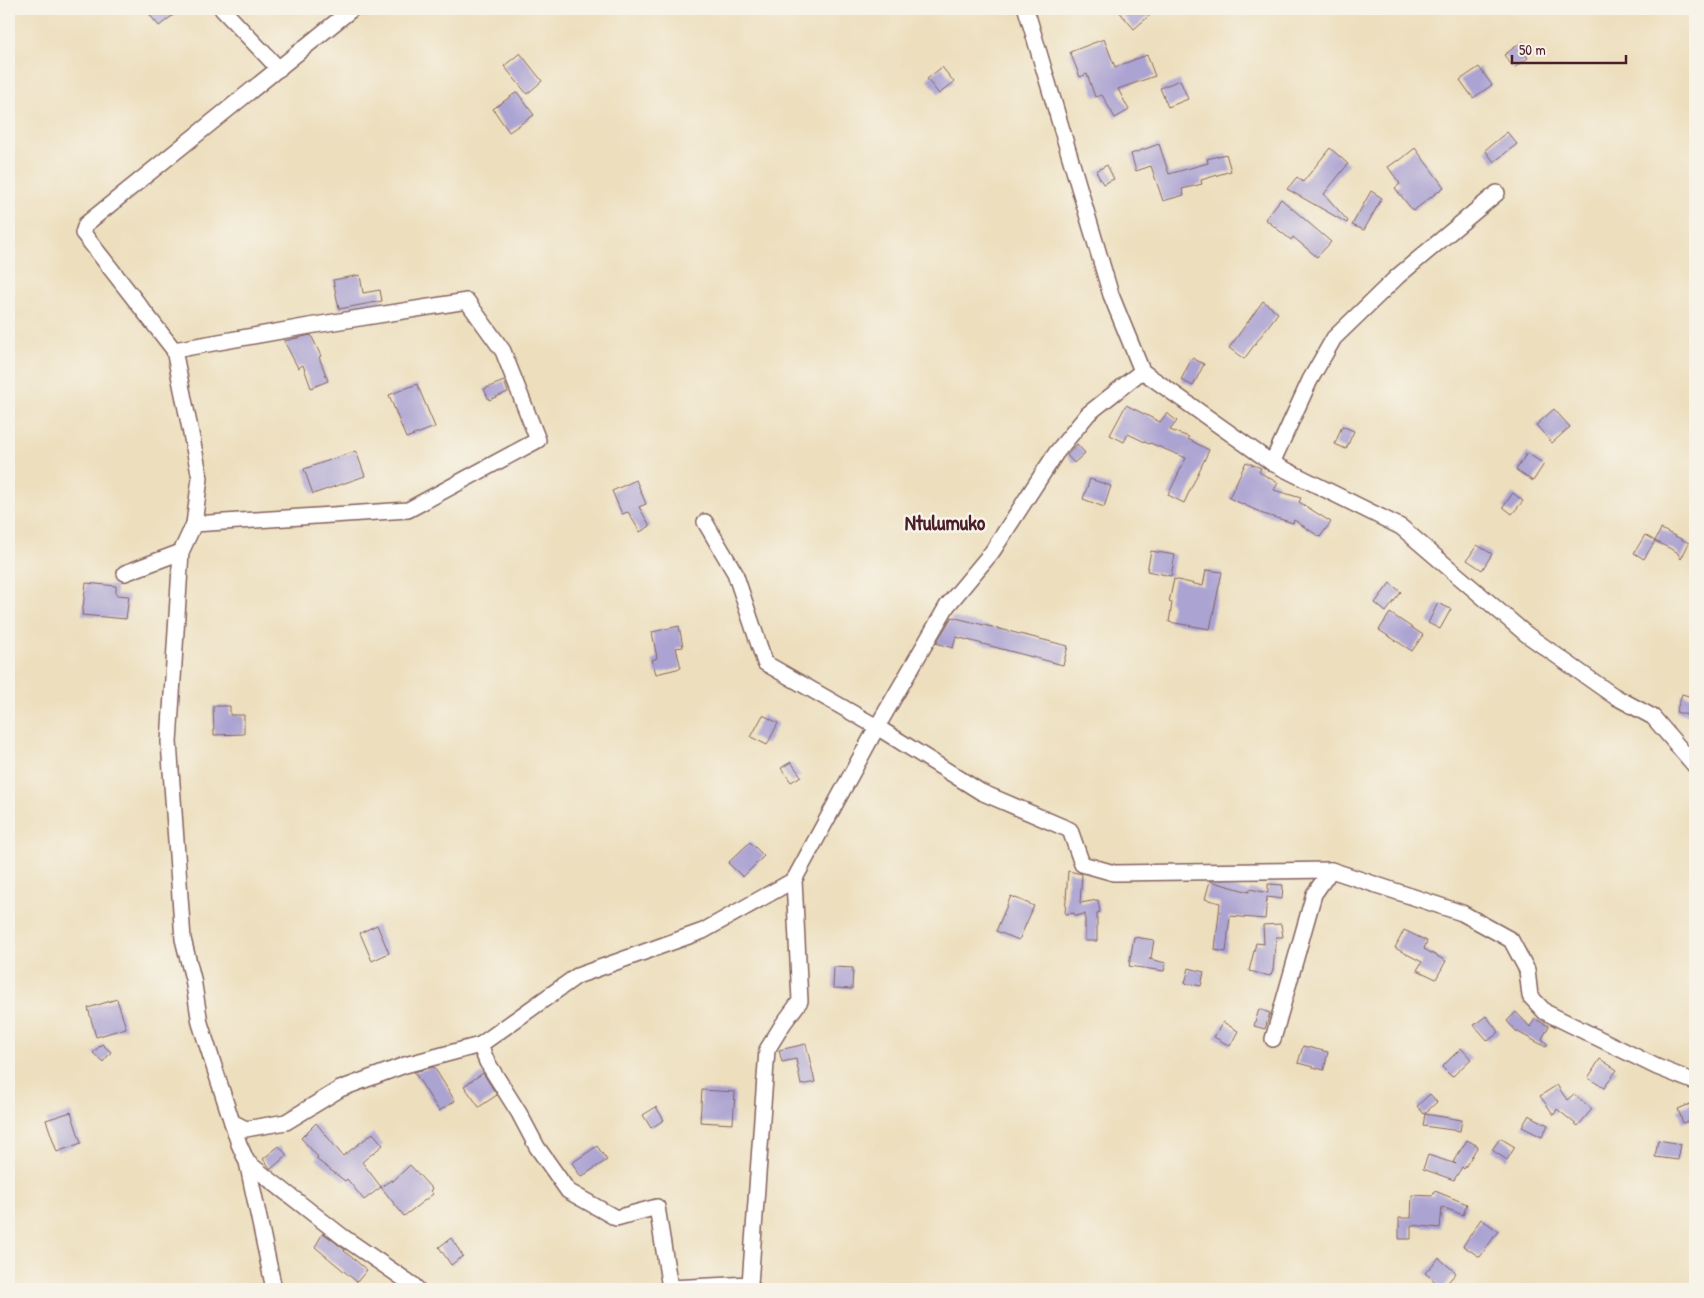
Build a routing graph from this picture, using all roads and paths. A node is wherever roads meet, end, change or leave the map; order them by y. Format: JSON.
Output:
{"nodes":[{"id":1,"x":222,"y":9,"type":"edge"},
{"id":2,"x":352,"y":9,"type":"edge"},
{"id":3,"x":1026,"y":9,"type":"edge"},
{"id":4,"x":279,"y":69,"type":"junction"},
{"id":5,"x":1497,"y":193,"type":"dead end"},
{"id":6,"x":174,"y":350,"type":"junction"},
{"id":7,"x":1142,"y":371,"type":"junction"},
{"id":8,"x":1272,"y":463,"type":"junction"},
{"id":9,"x":705,"y":522,"type":"dead end"},
{"id":10,"x":194,"y":524,"type":"junction"},
{"id":11,"x":181,"y":552,"type":"junction"},
{"id":12,"x":125,"y":573,"type":"dead end"},
{"id":13,"x":877,"y":727,"type":"junction"},
{"id":14,"x":1695,"y":766,"type":"edge"},
{"id":15,"x":1331,"y":870,"type":"junction"},
{"id":16,"x":794,"y":880,"type":"junction"},
{"id":17,"x":1273,"y":1039,"type":"dead end"},
{"id":18,"x":480,"y":1045,"type":"junction"},
{"id":19,"x":1695,"y":1082,"type":"edge"},
{"id":20,"x":232,"y":1122,"type":"junction"},
{"id":21,"x":247,"y":1162,"type":"junction"},
{"id":22,"x":274,"y":1289,"type":"edge"},
{"id":23,"x":417,"y":1289,"type":"edge"}],
"edges":[{"from":1,"to":4,"type":"street"},
{"from":2,"to":4,"type":"street"},
{"from":3,"to":7,"type":"street"},
{"from":4,"to":6,"type":"street"},
{"from":5,"to":8,"type":"street"},
{"from":6,"to":10,"type":"street"},
{"from":6,"to":10,"type":"street"},
{"from":7,"to":8,"type":"street"},
{"from":7,"to":13,"type":"street"},
{"from":8,"to":14,"type":"street"},
{"from":9,"to":13,"type":"street"},
{"from":10,"to":11,"type":"street"},
{"from":11,"to":12,"type":"street"},
{"from":11,"to":20,"type":"street"},
{"from":13,"to":15,"type":"street"},
{"from":13,"to":16,"type":"street"},
{"from":15,"to":17,"type":"street"},
{"from":15,"to":19,"type":"street"},
{"from":16,"to":18,"type":"street"},
{"from":16,"to":18,"type":"street"},
{"from":18,"to":20,"type":"street"},
{"from":20,"to":21,"type":"street"},
{"from":21,"to":22,"type":"street"},
{"from":21,"to":23,"type":"street"}]}
